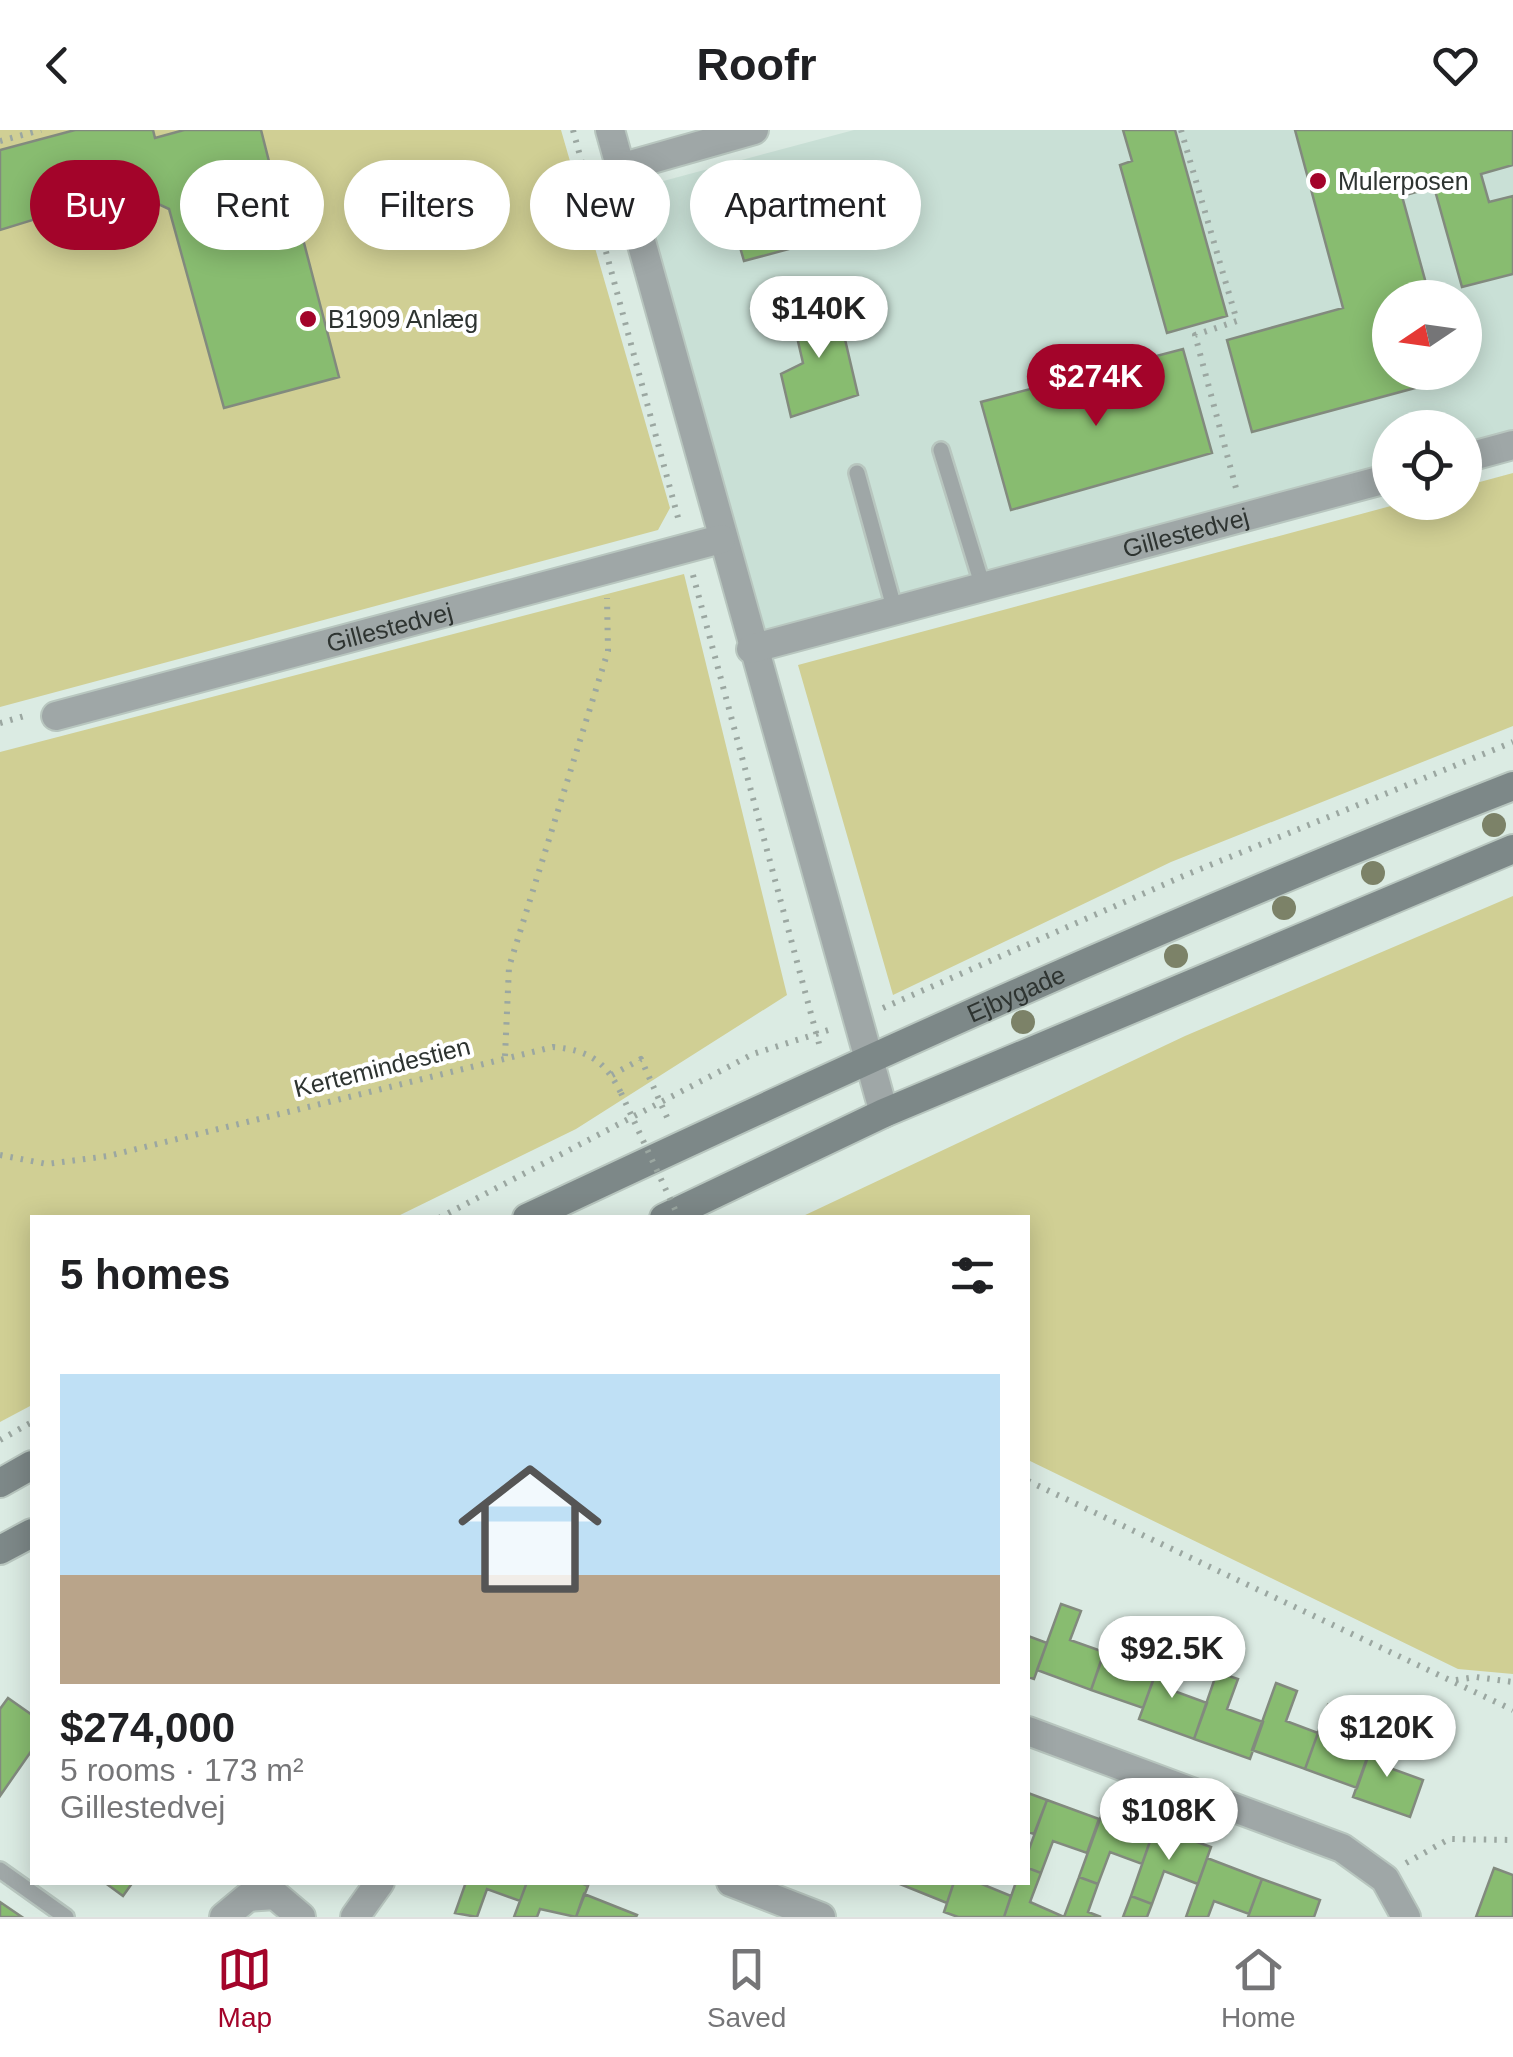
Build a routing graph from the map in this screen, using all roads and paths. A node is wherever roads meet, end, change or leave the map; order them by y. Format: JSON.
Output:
{"nodes":[{"id":1,"x":41,"y":130,"type":"edge"},
{"id":2,"x":573,"y":130,"type":"edge"},
{"id":3,"x":610,"y":130,"type":"edge"},
{"id":4,"x":754,"y":130,"type":"edge"},
{"id":5,"x":1181,"y":130,"type":"edge"},
{"id":6,"x":0,"y":141,"type":"edge"},
{"id":7,"x":618,"y":160,"type":"edge"},
{"id":8,"x":648,"y":160,"type":"edge"},
{"id":9,"x":642,"y":250,"type":"edge"},
{"id":10,"x":1513,"y":446,"type":"edge"},
{"id":11,"x":941,"y":450,"type":"dead end"},
{"id":12,"x":1482,"y":454,"type":"edge"},
{"id":13,"x":857,"y":473,"type":"dead end"},
{"id":14,"x":1372,"y":483,"type":"edge"},
{"id":15,"x":1244,"y":518,"type":"junction"},
{"id":16,"x":721,"y":539,"type":"junction"},
{"id":17,"x":686,"y":548,"type":"junction"},
{"id":18,"x":608,"y":567,"type":"junction"},
{"id":19,"x":983,"y":587,"type":"junction"},
{"id":20,"x":895,"y":611,"type":"junction"},
{"id":21,"x":752,"y":649,"type":"junction"},
{"id":22,"x":56,"y":716,"type":"dead end"},
{"id":23,"x":1513,"y":742,"type":"edge"},
{"id":24,"x":1513,"y":786,"type":"edge"},
{"id":25,"x":1513,"y":850,"type":"edge"},
{"id":26,"x":856,"y":1020,"type":"junction"},
{"id":27,"x":816,"y":1035,"type":"junction"},
{"id":28,"x":505,"y":1056,"type":"junction"},
{"id":29,"x":866,"y":1058,"type":"junction"},
{"id":30,"x":612,"y":1075,"type":"junction"},
{"id":31,"x":828,"y":1076,"type":"junction"},
{"id":32,"x":662,"y":1104,"type":"junction"},
{"id":33,"x":884,"y":1113,"type":"junction"},
{"id":34,"x":0,"y":1155,"type":"edge"},
{"id":35,"x":444,"y":1215,"type":"edge"},
{"id":36,"x":534,"y":1215,"type":"edge"},
{"id":37,"x":670,"y":1215,"type":"edge"},
{"id":38,"x":678,"y":1215,"type":"edge"},
{"id":39,"x":30,"y":1423,"type":"edge"},
{"id":40,"x":0,"y":1440,"type":"edge"},
{"id":41,"x":30,"y":1467,"type":"edge"},
{"id":42,"x":1030,"y":1482,"type":"edge"},
{"id":43,"x":0,"y":1483,"type":"edge"},
{"id":44,"x":30,"y":1534,"type":"edge"},
{"id":45,"x":0,"y":1550,"type":"edge"},
{"id":46,"x":1456,"y":1680,"type":"junction"},
{"id":47,"x":1513,"y":1682,"type":"edge"},
{"id":48,"x":1513,"y":1710,"type":"edge"},
{"id":49,"x":1030,"y":1731,"type":"edge"},
{"id":50,"x":1513,"y":1840,"type":"edge"},
{"id":51,"x":0,"y":1870,"type":"edge"},
{"id":52,"x":1385,"y":1879,"type":"junction"},
{"id":53,"x":378,"y":1885,"type":"edge"},
{"id":54,"x":739,"y":1885,"type":"edge"},
{"id":55,"x":66,"y":1917,"type":"edge"},
{"id":56,"x":224,"y":1917,"type":"edge"},
{"id":57,"x":301,"y":1917,"type":"edge"},
{"id":58,"x":354,"y":1917,"type":"edge"},
{"id":59,"x":821,"y":1917,"type":"edge"},
{"id":60,"x":1406,"y":1917,"type":"edge"}],
"edges":[{"from":1,"to":6,"type":"path"},
{"from":2,"to":17,"type":"path"},
{"from":3,"to":7,"type":"street"},
{"from":4,"to":8,"type":"street"},
{"from":5,"to":15,"type":"path"},
{"from":9,"to":16,"type":"street"},
{"from":10,"to":12,"type":"street"},
{"from":11,"to":19,"type":"lane"},
{"from":13,"to":20,"type":"lane"},
{"from":14,"to":15,"type":"street","name":"Gillestedvej"},
{"from":15,"to":19,"type":"street","name":"Gillestedvej"},
{"from":16,"to":17,"type":"street","name":"Gillestedvej"},
{"from":16,"to":21,"type":"street"},
{"from":17,"to":18,"type":"street","name":"Gillestedvej"},
{"from":17,"to":27,"type":"path"},
{"from":18,"to":22,"type":"street","name":"Gillestedvej"},
{"from":18,"to":28,"type":"path"},
{"from":19,"to":20,"type":"street","name":"Gillestedvej"},
{"from":20,"to":21,"type":"street","name":"Gillestedvej"},
{"from":21,"to":26,"type":"street"},
{"from":23,"to":26,"type":"path"},
{"from":24,"to":29,"type":"main road","name":"Ejbygade"},
{"from":25,"to":33,"type":"main road"},
{"from":26,"to":27,"type":"path"},
{"from":26,"to":29,"type":"street"},
{"from":27,"to":31,"type":"path"},
{"from":27,"to":32,"type":"path"},
{"from":28,"to":30,"type":"path","name":"Kertemindestien"},
{"from":28,"to":34,"type":"path","name":"Kertemindestien"},
{"from":29,"to":31,"type":"main road","name":"Ejbygade"},
{"from":29,"to":33,"type":"street"},
{"from":30,"to":32,"type":"path"},
{"from":30,"to":38,"type":"path","bridge":true},
{"from":31,"to":36,"type":"main road","name":"Ejbygade"},
{"from":32,"to":35,"type":"path"},
{"from":33,"to":37,"type":"main road"},
{"from":39,"to":40,"type":"path"},
{"from":41,"to":43,"type":"main road"},
{"from":42,"to":46,"type":"path"},
{"from":44,"to":45,"type":"main road"},
{"from":46,"to":47,"type":"path"},
{"from":46,"to":48,"type":"path"},
{"from":49,"to":52,"type":"street"},
{"from":50,"to":52,"type":"path"},
{"from":51,"to":55,"type":"lane"},
{"from":52,"to":60,"type":"street"},
{"from":53,"to":58,"type":"street"},
{"from":54,"to":59,"type":"street"},
{"from":56,"to":57,"type":"street"}]}
